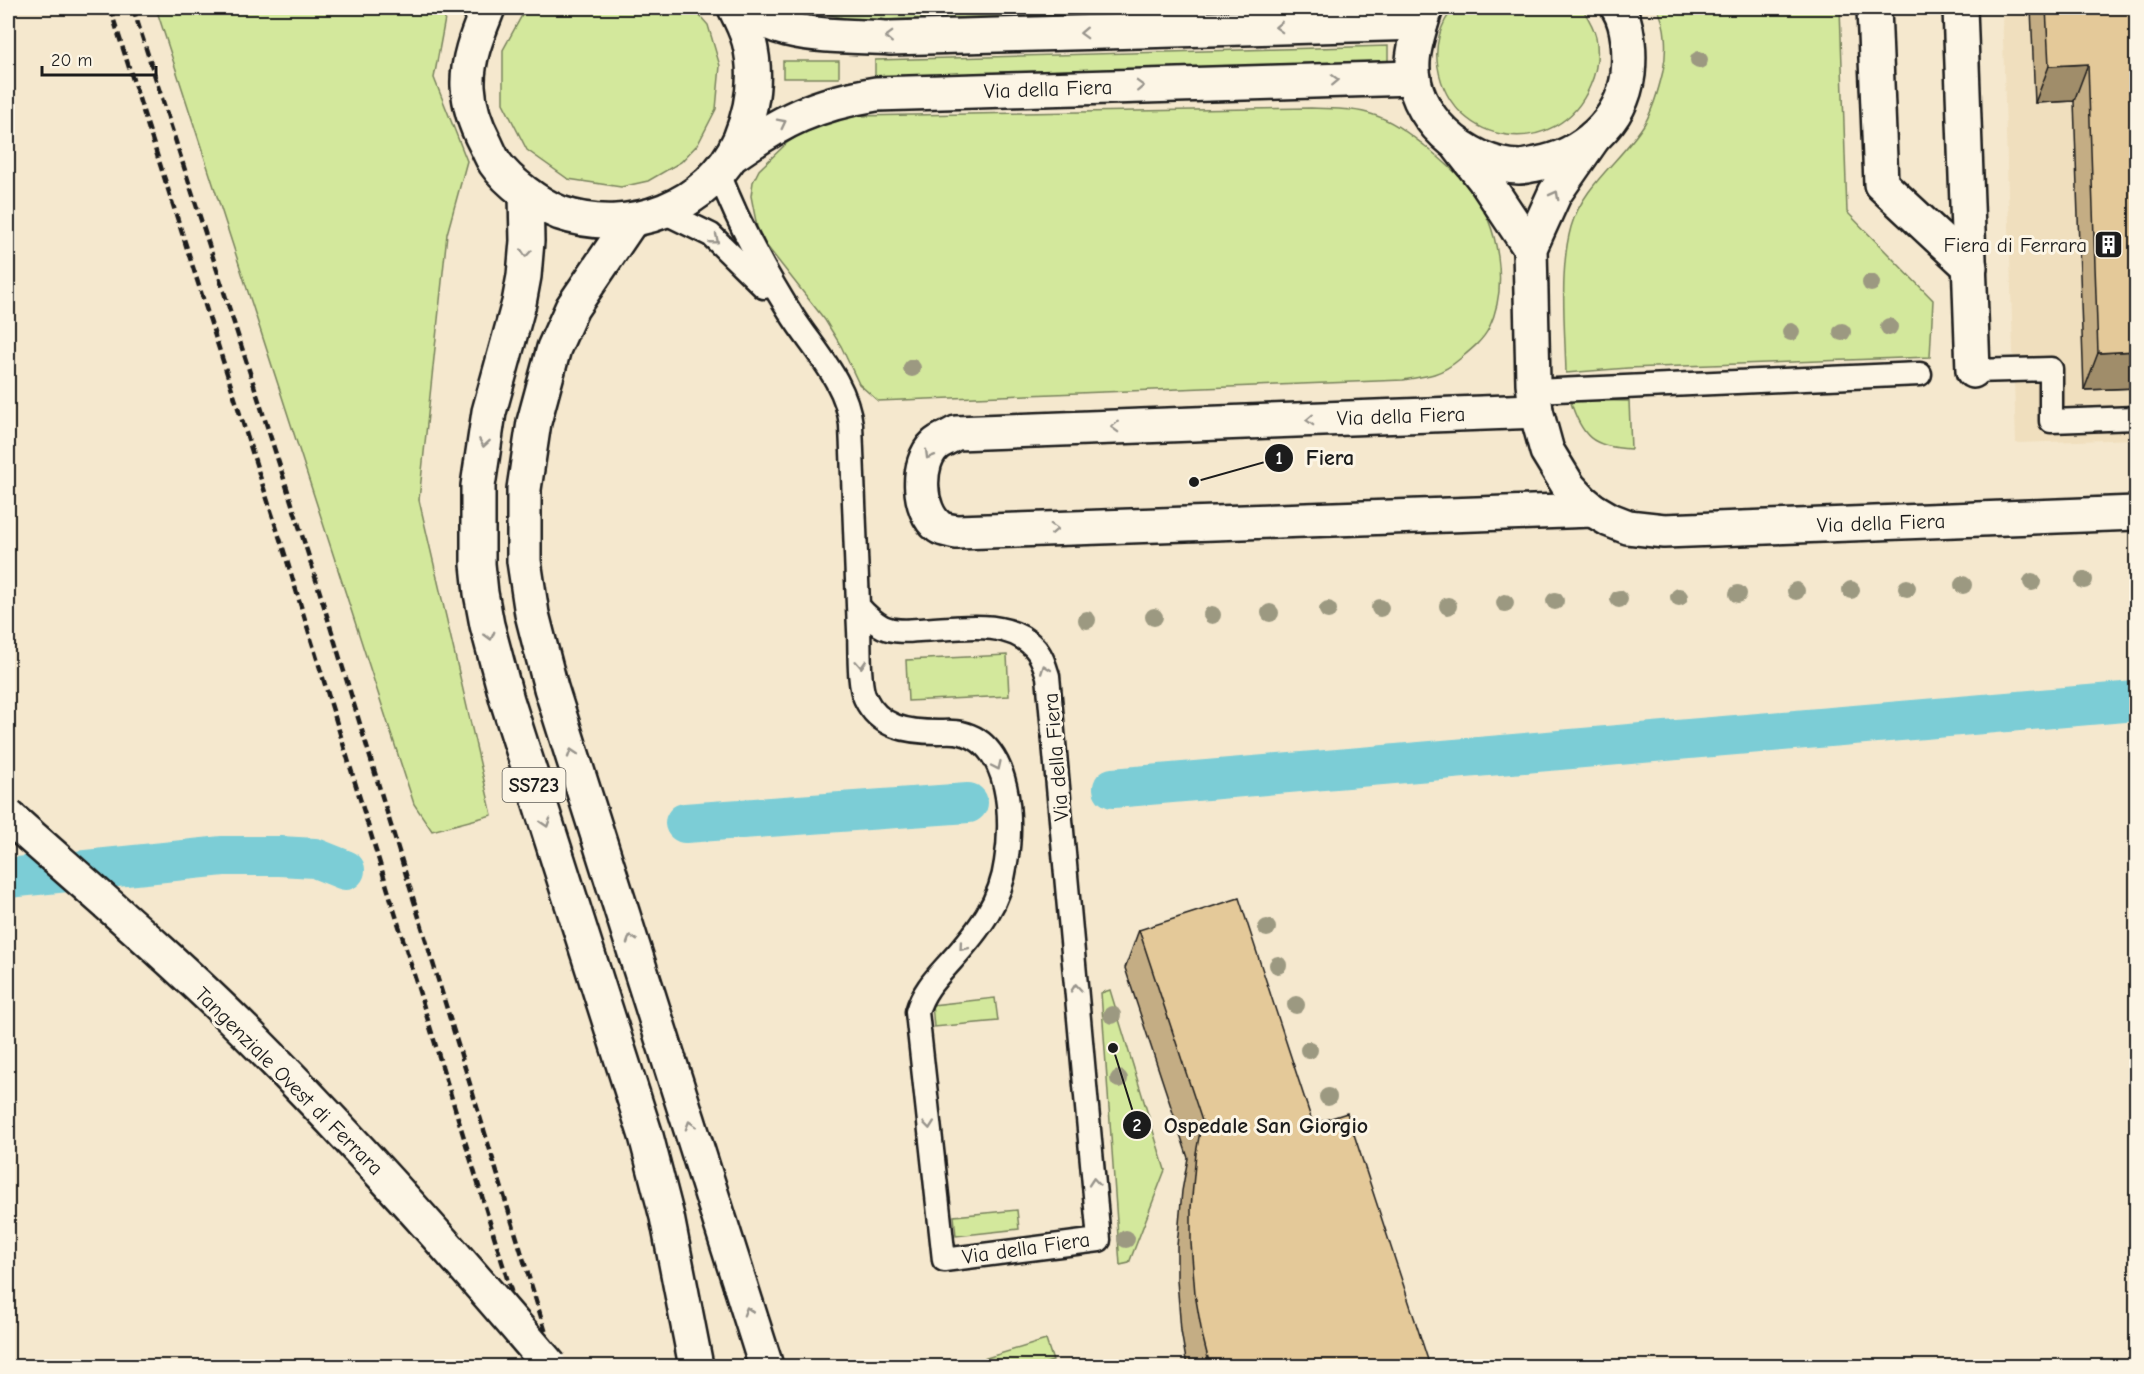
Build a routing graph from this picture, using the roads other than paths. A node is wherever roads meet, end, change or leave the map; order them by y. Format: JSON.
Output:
{"nodes":[{"id":1,"x":488,"y":8,"type":"edge"},
{"id":2,"x":735,"y":8,"type":"edge"},
{"id":3,"x":740,"y":8,"type":"edge"},
{"id":4,"x":1618,"y":8,"type":"edge"},
{"id":5,"x":1874,"y":8,"type":"edge"},
{"id":6,"x":1960,"y":8,"type":"edge"},
{"id":7,"x":1424,"y":15,"type":"edge"},
{"id":8,"x":1414,"y":78,"type":"junction"},
{"id":9,"x":1594,"y":137,"type":"junction"},
{"id":10,"x":1458,"y":146,"type":"junction"},
{"id":11,"x":726,"y":164,"type":"junction"},
{"id":12,"x":526,"y":194,"type":"junction"},
{"id":13,"x":664,"y":212,"type":"junction"},
{"id":14,"x":632,"y":221,"type":"junction"},
{"id":15,"x":1530,"y":248,"type":"junction"},
{"id":16,"x":1970,"y":267,"type":"junction"},
{"id":17,"x":794,"y":318,"type":"junction"},
{"id":18,"x":1973,"y":371,"type":"joint"},
{"id":19,"x":1920,"y":374,"type":"dead end"},
{"id":20,"x":1535,"y":401,"type":"junction"},
{"id":21,"x":2136,"y":418,"type":"edge"},
{"id":22,"x":1593,"y":510,"type":"junction"},
{"id":23,"x":2136,"y":513,"type":"edge"},
{"id":24,"x":858,"y":606,"type":"junction"},
{"id":25,"x":8,"y":816,"type":"edge"},
{"id":26,"x":550,"y":1366,"type":"edge"},
{"id":27,"x":696,"y":1366,"type":"edge"},
{"id":28,"x":766,"y":1366,"type":"edge"}],
"edges":[{"from":1,"to":12,"type":"main road","name":"Via della Fiera"},
{"from":2,"to":11,"type":"main road","name":"Via della Fiera"},
{"from":7,"to":3,"type":"main road","name":"Via della Fiera","one_way":true},
{"from":4,"to":9,"type":"main road","name":"Via della Fiera"},
{"from":5,"to":16,"type":"main road"},
{"from":6,"to":16,"type":"main road"},
{"from":7,"to":8,"type":"main road","name":"Via della Fiera"},
{"from":8,"to":10,"type":"main road","name":"Via della Fiera"},
{"from":11,"to":8,"type":"main road","name":"Via della Fiera","one_way":true},
{"from":9,"to":10,"type":"main road","name":"Via della Fiera"},
{"from":15,"to":9,"type":"main road","name":"Via della Fiera","one_way":true},
{"from":10,"to":15,"type":"main road","name":"Via della Fiera"},
{"from":11,"to":13,"type":"main road","name":"Via della Fiera"},
{"from":11,"to":17,"type":"lane"},
{"from":12,"to":14,"type":"main road","name":"Via della Fiera"},
{"from":12,"to":27,"type":"main road","number":"SS723","one_way":true},
{"from":13,"to":14,"type":"main road","name":"Via della Fiera"},
{"from":13,"to":17,"type":"lane","one_way":true},
{"from":28,"to":14,"type":"main road","number":"SS723","one_way":true},
{"from":15,"to":20,"type":"main road","name":"Via della Fiera"},
{"from":16,"to":18,"type":"main road"},
{"from":17,"to":24,"type":"lane","name":"Via della Fiera"},
{"from":18,"to":21,"type":"lane"},
{"from":19,"to":20,"type":"lane","name":"Via della Fiera"},
{"from":20,"to":22,"type":"main road","name":"Via della Fiera"},
{"from":20,"to":22,"type":"main road","name":"Via della Fiera","one_way":true},
{"from":22,"to":23,"type":"main road","name":"Via della Fiera"},
{"from":24,"to":24,"type":"lane","name":"Via della Fiera","one_way":true},
{"from":25,"to":26,"type":"main road","name":"Tangenziale Ovest di Ferrara","bridge":true}]}
